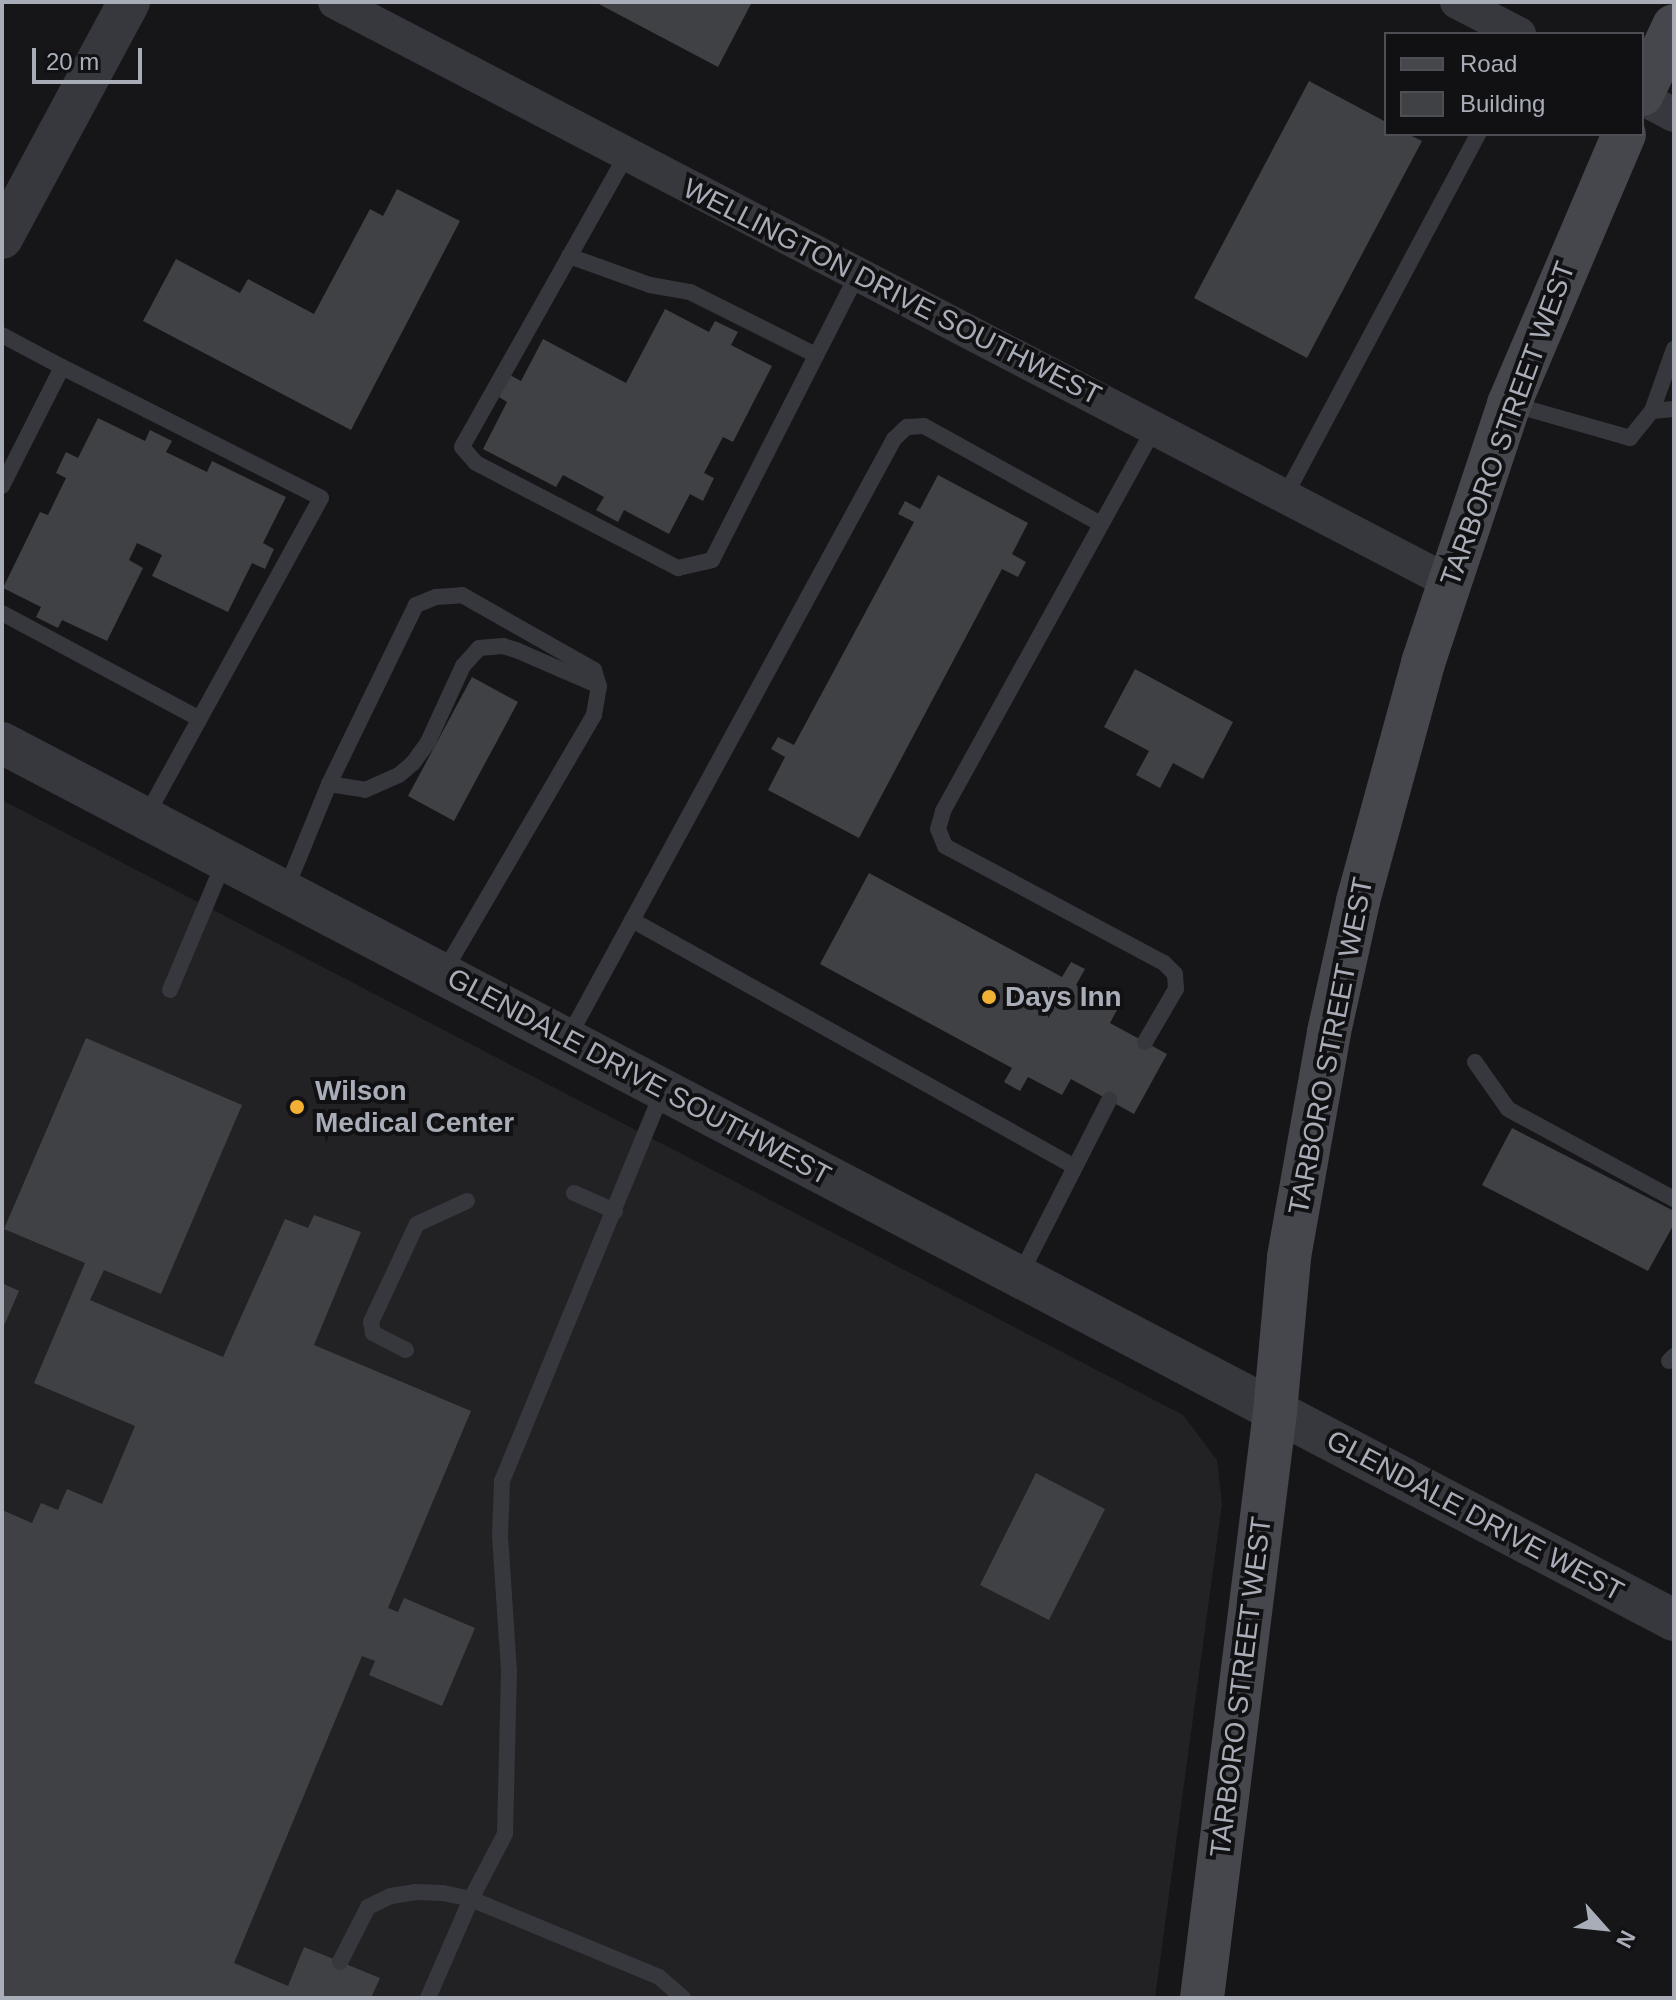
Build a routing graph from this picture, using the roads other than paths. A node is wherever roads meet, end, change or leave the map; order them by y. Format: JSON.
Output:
{"nodes":[{"id":1,"x":129,"y":2,"type":"edge"},
{"id":2,"x":335,"y":2,"type":"edge"},
{"id":3,"x":1457,"y":2,"type":"edge"},
{"id":4,"x":1674,"y":26,"type":"edge"},
{"id":5,"x":1515,"y":32,"type":"edge"},
{"id":6,"x":1644,"y":92,"type":"edge"},
{"id":7,"x":1644,"y":97,"type":"edge"},
{"id":8,"x":1674,"y":115,"type":"edge"},
{"id":9,"x":1477,"y":136,"type":"edge"},
{"id":10,"x":1623,"y":136,"type":"edge"},
{"id":11,"x":627,"y":154,"type":"junction"},
{"id":12,"x":2,"y":238,"type":"edge"},
{"id":13,"x":569,"y":256,"type":"junction"},
{"id":14,"x":858,"y":274,"type":"junction"},
{"id":15,"x":2,"y":335,"type":"edge"},
{"id":16,"x":1674,"y":349,"type":"edge"},
{"id":17,"x":816,"y":355,"type":"junction"},
{"id":18,"x":62,"y":367,"type":"junction"},
{"id":19,"x":1509,"y":404,"type":"junction"},
{"id":20,"x":1674,"y":409,"type":"edge"},
{"id":21,"x":1652,"y":411,"type":"junction"},
{"id":22,"x":1154,"y":428,"type":"junction"},
{"id":23,"x":2,"y":486,"type":"edge"},
{"id":24,"x":1285,"y":496,"type":"junction"},
{"id":25,"x":1101,"y":524,"type":"junction"},
{"id":26,"x":1449,"y":582,"type":"junction"},
{"id":27,"x":2,"y":613,"type":"edge"},
{"id":28,"x":599,"y":686,"type":"junction"},
{"id":29,"x":198,"y":718,"type":"junction"},
{"id":30,"x":2,"y":743,"type":"edge"},
{"id":31,"x":329,"y":784,"type":"junction"},
{"id":32,"x":145,"y":817,"type":"junction"},
{"id":33,"x":225,"y":860,"type":"junction"},
{"id":34,"x":285,"y":891,"type":"junction"},
{"id":35,"x":632,"y":920,"type":"junction"},
{"id":36,"x":443,"y":974,"type":"junction"},
{"id":37,"x":170,"y":990,"type":"dead end"},
{"id":38,"x":568,"y":1039,"type":"junction"},
{"id":39,"x":1145,"y":1042,"type":"dead end"},
{"id":40,"x":1475,"y":1062,"type":"dead end"},
{"id":41,"x":664,"y":1090,"type":"junction"},
{"id":42,"x":1109,"y":1100,"type":"dead end"},
{"id":43,"x":1075,"y":1167,"type":"junction"},
{"id":44,"x":574,"y":1193,"type":"dead end"},
{"id":45,"x":1674,"y":1199,"type":"edge"},
{"id":46,"x":467,"y":1201,"type":"dead end"},
{"id":47,"x":615,"y":1211,"type":"junction"},
{"id":48,"x":1019,"y":1277,"type":"junction"},
{"id":49,"x":406,"y":1350,"type":"dead end"},
{"id":50,"x":1275,"y":1412,"type":"junction"},
{"id":51,"x":1674,"y":1620,"type":"edge"},
{"id":52,"x":471,"y":1899,"type":"junction"},
{"id":53,"x":340,"y":1962,"type":"dead end"},
{"id":54,"x":428,"y":1998,"type":"edge"},
{"id":55,"x":683,"y":1998,"type":"edge"},
{"id":56,"x":1202,"y":1998,"type":"edge"}],
"edges":[{"from":1,"to":12,"type":"street"},
{"from":2,"to":11,"type":"street","name":"WELLINGTON DRIVE SOUTHWEST"},
{"from":3,"to":5,"type":"street"},
{"from":4,"to":6,"type":"main road"},
{"from":7,"to":8,"type":"street"},
{"from":9,"to":24,"type":"lane"},
{"from":10,"to":19,"type":"main road","name":"TARBORO STREET WEST"},
{"from":11,"to":13,"type":"lane"},
{"from":11,"to":14,"type":"street","name":"WELLINGTON DRIVE SOUTHWEST"},
{"from":13,"to":17,"type":"lane"},
{"from":13,"to":17,"type":"lane"},
{"from":14,"to":17,"type":"lane"},
{"from":14,"to":22,"type":"street","name":"WELLINGTON DRIVE SOUTHWEST"},
{"from":15,"to":18,"type":"lane"},
{"from":16,"to":21,"type":"lane"},
{"from":18,"to":23,"type":"lane"},
{"from":18,"to":29,"type":"lane"},
{"from":19,"to":21,"type":"lane"},
{"from":19,"to":26,"type":"main road","name":"TARBORO STREET WEST"},
{"from":20,"to":21,"type":"lane"},
{"from":22,"to":24,"type":"street","name":"WELLINGTON DRIVE SOUTHWEST"},
{"from":22,"to":25,"type":"lane"},
{"from":24,"to":26,"type":"street","name":"WELLINGTON DRIVE SOUTHWEST"},
{"from":25,"to":35,"type":"lane"},
{"from":25,"to":39,"type":"lane"},
{"from":26,"to":50,"type":"main road","name":"TARBORO STREET WEST"},
{"from":27,"to":29,"type":"lane"},
{"from":28,"to":31,"type":"lane"},
{"from":28,"to":31,"type":"lane"},
{"from":28,"to":36,"type":"lane"},
{"from":29,"to":32,"type":"lane"},
{"from":30,"to":32,"type":"street","name":"GLENDALE DRIVE SOUTHWEST"},
{"from":31,"to":34,"type":"lane"},
{"from":32,"to":33,"type":"street","name":"GLENDALE DRIVE SOUTHWEST"},
{"from":33,"to":34,"type":"street","name":"GLENDALE DRIVE SOUTHWEST"},
{"from":33,"to":37,"type":"lane"},
{"from":34,"to":36,"type":"street","name":"GLENDALE DRIVE SOUTHWEST"},
{"from":35,"to":38,"type":"lane"},
{"from":35,"to":43,"type":"lane"},
{"from":36,"to":38,"type":"street","name":"GLENDALE DRIVE SOUTHWEST"},
{"from":38,"to":41,"type":"street","name":"GLENDALE DRIVE SOUTHWEST"},
{"from":40,"to":45,"type":"lane"},
{"from":41,"to":47,"type":"lane"},
{"from":41,"to":48,"type":"street","name":"GLENDALE DRIVE SOUTHWEST"},
{"from":42,"to":43,"type":"lane"},
{"from":43,"to":48,"type":"lane"},
{"from":44,"to":47,"type":"lane"},
{"from":46,"to":49,"type":"lane"},
{"from":47,"to":52,"type":"lane"},
{"from":48,"to":50,"type":"street","name":"GLENDALE DRIVE SOUTHWEST"},
{"from":50,"to":51,"type":"street","name":"GLENDALE DRIVE WEST"},
{"from":50,"to":56,"type":"main road","name":"TARBORO STREET WEST"},
{"from":52,"to":53,"type":"lane"},
{"from":52,"to":54,"type":"lane"},
{"from":52,"to":55,"type":"lane"}]}
